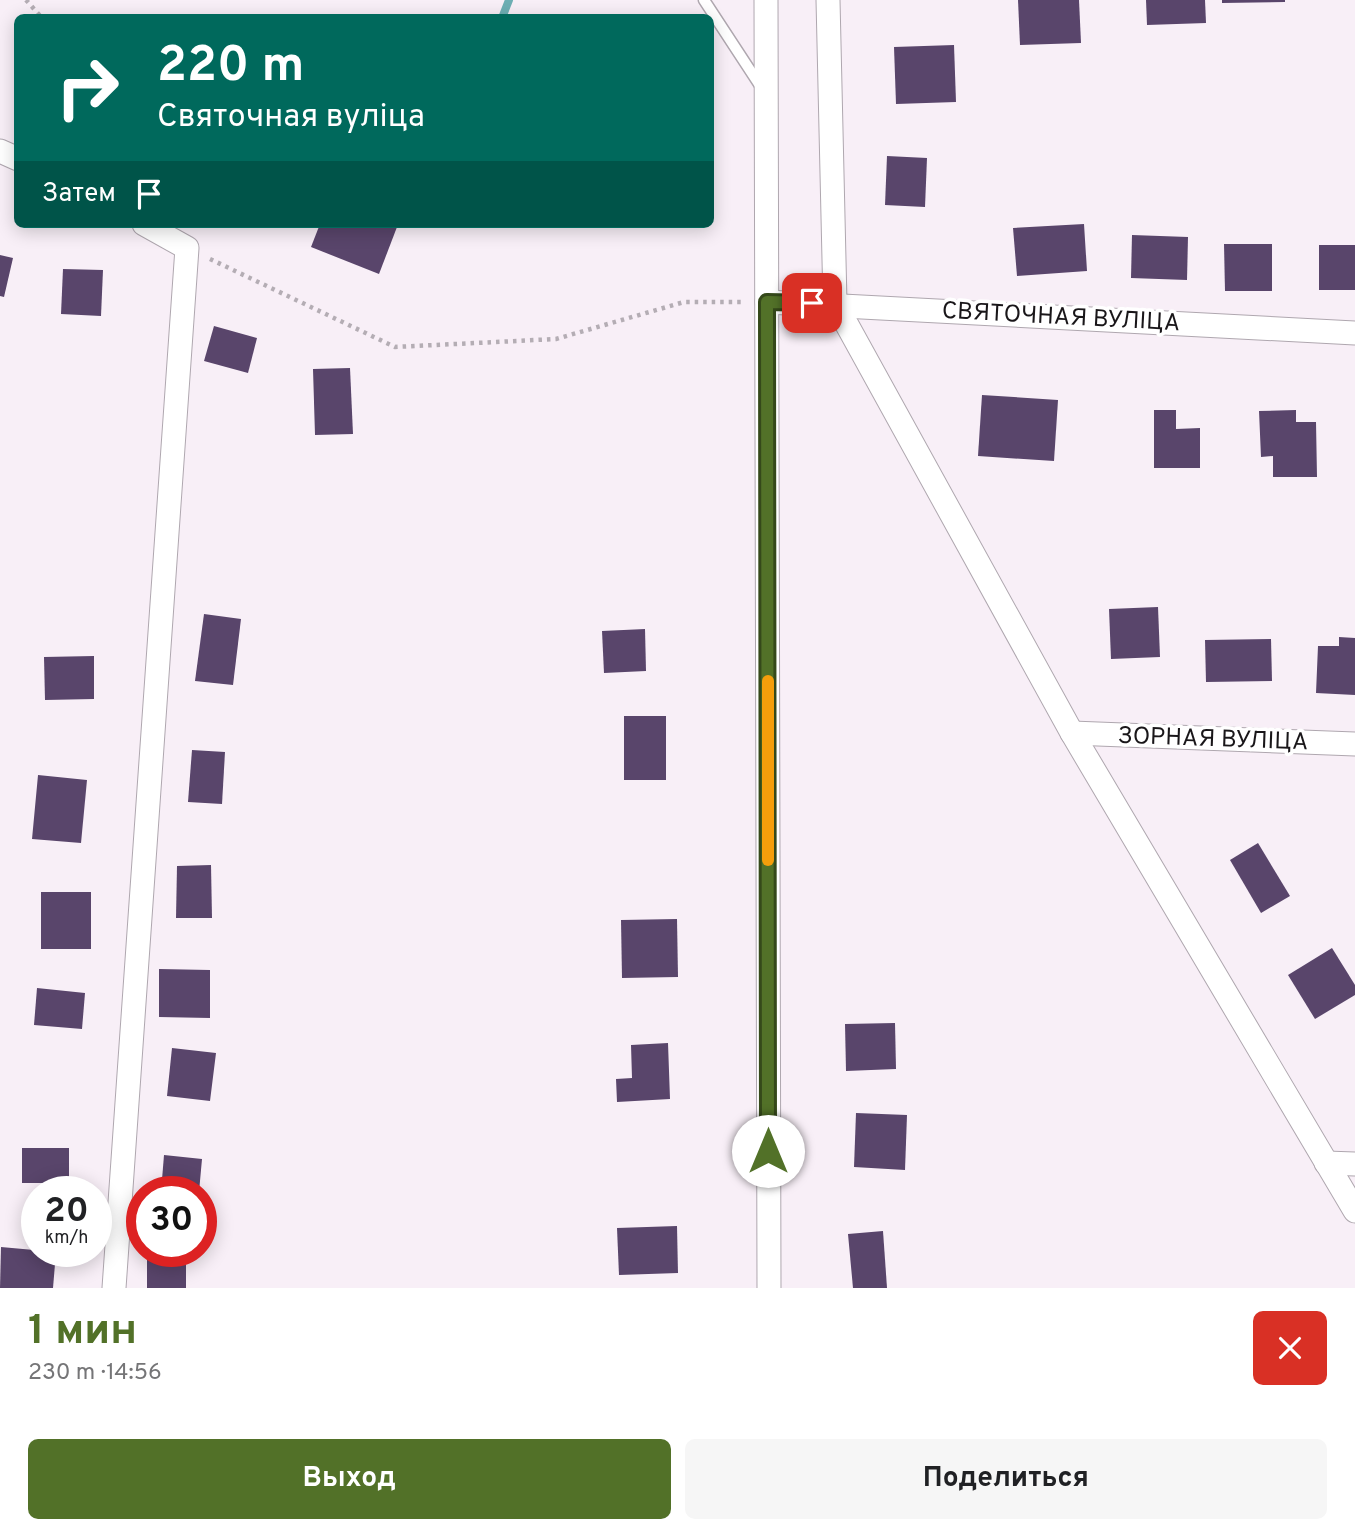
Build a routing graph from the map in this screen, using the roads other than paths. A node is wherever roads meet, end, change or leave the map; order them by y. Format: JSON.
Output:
{"nodes":[{"id":1,"x":766,"y":0,"type":"edge"},
{"id":2,"x":828,"y":0,"type":"edge"},
{"id":3,"x":714,"y":15,"type":"edge"},
{"id":4,"x":766,"y":95,"type":"junction"},
{"id":5,"x":151,"y":228,"type":"edge"},
{"id":6,"x":767,"y":302,"type":"junction"},
{"id":7,"x":835,"y":303,"type":"junction"},
{"id":8,"x":1355,"y":333,"type":"edge"},
{"id":9,"x":1072,"y":733,"type":"junction"},
{"id":10,"x":1355,"y":744,"type":"edge"},
{"id":11,"x":1326,"y":1163,"type":"junction"},
{"id":12,"x":1355,"y":1164,"type":"edge"},
{"id":13,"x":1355,"y":1211,"type":"edge"},
{"id":14,"x":114,"y":1288,"type":"edge"},
{"id":15,"x":769,"y":1288,"type":"edge"}],
"edges":[{"from":1,"to":4,"type":"street"},
{"from":2,"to":7,"type":"street"},
{"from":3,"to":4,"type":"lane"},
{"from":4,"to":6,"type":"street"},
{"from":5,"to":14,"type":"street"},
{"from":6,"to":7,"type":"street","name":"СВЯТОЧНАЯ ВУЛІЦА"},
{"from":6,"to":15,"type":"street"},
{"from":7,"to":8,"type":"street","name":"СВЯТОЧНАЯ ВУЛІЦА"},
{"from":7,"to":9,"type":"street"},
{"from":9,"to":10,"type":"street","name":"ЗОРНАЯ ВУЛІЦА"},
{"from":9,"to":11,"type":"street"},
{"from":11,"to":12,"type":"street"},
{"from":11,"to":13,"type":"street"}]}
